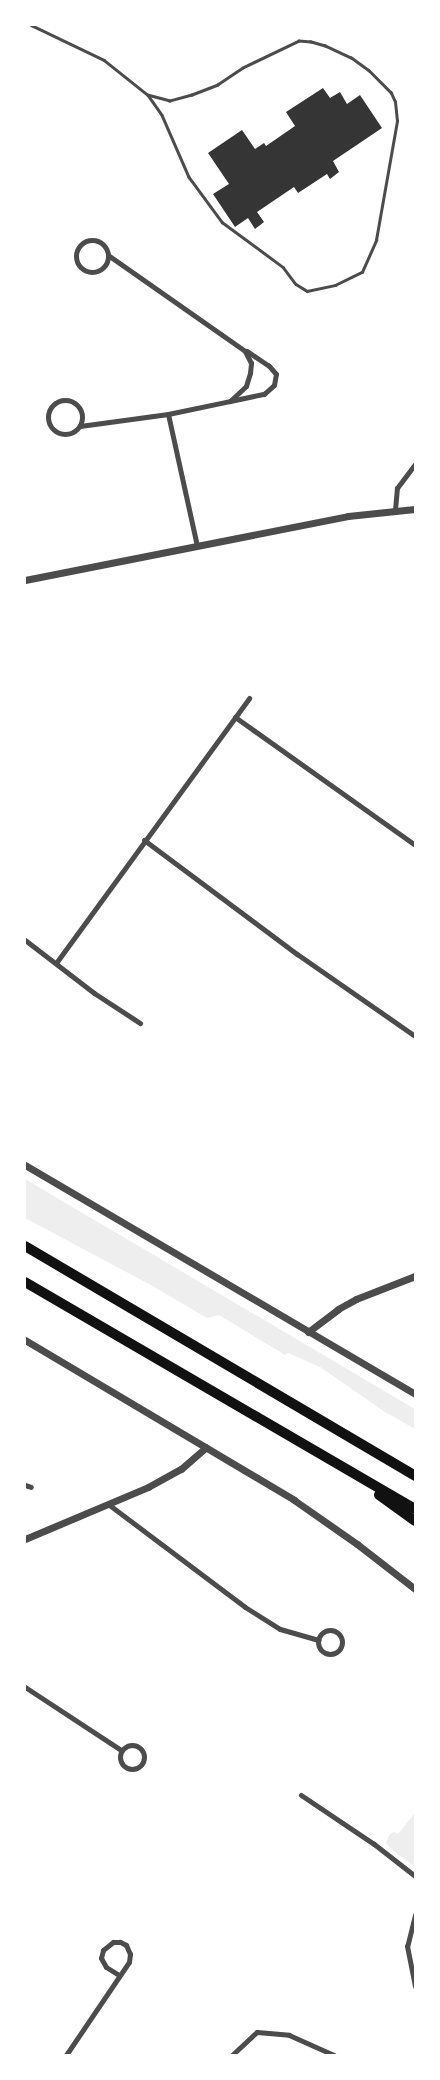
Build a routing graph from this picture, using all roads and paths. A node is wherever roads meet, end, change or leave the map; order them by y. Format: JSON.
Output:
{"nodes":[{"id":1,"x":31,"y":25,"type":"edge"},
{"id":2,"x":148,"y":95,"type":"junction"},
{"id":3,"x":108,"y":255,"type":"junction"},
{"id":4,"x":245,"y":351,"type":"junction"},
{"id":5,"x":230,"y":401,"type":"junction"},
{"id":6,"x":168,"y":414,"type":"junction"},
{"id":7,"x":80,"y":426,"type":"junction"},
{"id":8,"x":415,"y":464,"type":"edge"},
{"id":9,"x":415,"y":509,"type":"edge"},
{"id":10,"x":395,"y":510,"type":"junction"},
{"id":11,"x":197,"y":546,"type":"junction"},
{"id":12,"x":25,"y":580,"type":"edge"},
{"id":13,"x":249,"y":698,"type":"dead end"},
{"id":14,"x":235,"y":717,"type":"junction"},
{"id":15,"x":144,"y":840,"type":"junction"},
{"id":16,"x":415,"y":845,"type":"edge"},
{"id":17,"x":25,"y":940,"type":"edge"},
{"id":18,"x":56,"y":963,"type":"junction"},
{"id":19,"x":140,"y":1023,"type":"dead end"},
{"id":20,"x":415,"y":1036,"type":"edge"},
{"id":21,"x":25,"y":1165,"type":"edge"},
{"id":22,"x":25,"y":1246,"type":"edge"},
{"id":23,"x":415,"y":1276,"type":"edge"},
{"id":24,"x":25,"y":1282,"type":"edge"},
{"id":25,"x":308,"y":1332,"type":"junction"},
{"id":26,"x":25,"y":1340,"type":"edge"},
{"id":27,"x":415,"y":1394,"type":"edge"},
{"id":28,"x":206,"y":1447,"type":"junction"},
{"id":29,"x":390,"y":1461,"type":"junction"},
{"id":30,"x":337,"y":1465,"type":"junction"},
{"id":31,"x":415,"y":1469,"type":"edge"},
{"id":32,"x":415,"y":1476,"type":"edge"},
{"id":33,"x":25,"y":1485,"type":"edge"},
{"id":34,"x":31,"y":1487,"type":"dead end"},
{"id":35,"x":108,"y":1504,"type":"junction"},
{"id":36,"x":415,"y":1509,"type":"edge"},
{"id":37,"x":415,"y":1521,"type":"edge"},
{"id":38,"x":25,"y":1538,"type":"edge"},
{"id":39,"x":415,"y":1589,"type":"edge"},
{"id":40,"x":318,"y":1640,"type":"junction"},
{"id":41,"x":25,"y":1687,"type":"edge"},
{"id":42,"x":121,"y":1750,"type":"junction"},
{"id":43,"x":301,"y":1795,"type":"dead end"},
{"id":44,"x":415,"y":1876,"type":"edge"},
{"id":45,"x":415,"y":1915,"type":"edge"},
{"id":46,"x":119,"y":1975,"type":"junction"},
{"id":47,"x":415,"y":1986,"type":"edge"},
{"id":48,"x":66,"y":2055,"type":"edge"},
{"id":49,"x":232,"y":2055,"type":"edge"},
{"id":50,"x":334,"y":2055,"type":"edge"}],
"edges":[{"from":1,"to":2,"type":"lane"},
{"from":2,"to":2,"type":"lane"},
{"from":3,"to":3,"type":"street"},
{"from":3,"to":4,"type":"street"},
{"from":4,"to":5,"type":"street"},
{"from":4,"to":5,"type":"street"},
{"from":5,"to":6,"type":"street"},
{"from":6,"to":7,"type":"street"},
{"from":6,"to":11,"type":"street"},
{"from":7,"to":7,"type":"street"},
{"from":8,"to":10,"type":"street"},
{"from":9,"to":10,"type":"street"},
{"from":10,"to":11,"type":"street"},
{"from":11,"to":12,"type":"street"},
{"from":13,"to":14,"type":"street"},
{"from":14,"to":15,"type":"street"},
{"from":14,"to":16,"type":"street"},
{"from":15,"to":18,"type":"street"},
{"from":15,"to":20,"type":"street"},
{"from":17,"to":18,"type":"street"},
{"from":18,"to":19,"type":"street"},
{"from":21,"to":25,"type":"street"},
{"from":22,"to":29,"type":"highway"},
{"from":23,"to":25,"type":"street"},
{"from":24,"to":30,"type":"highway"},
{"from":25,"to":27,"type":"street"},
{"from":26,"to":28,"type":"street"},
{"from":28,"to":35,"type":"street"},
{"from":28,"to":39,"type":"street"},
{"from":29,"to":31,"type":"highway"},
{"from":29,"to":32,"type":"highway"},
{"from":30,"to":36,"type":"highway"},
{"from":30,"to":37,"type":"highway"},
{"from":33,"to":34,"type":"street"},
{"from":35,"to":38,"type":"street"},
{"from":35,"to":40,"type":"street"},
{"from":40,"to":40,"type":"street"},
{"from":41,"to":42,"type":"street"},
{"from":42,"to":42,"type":"street"},
{"from":43,"to":44,"type":"street"},
{"from":45,"to":47,"type":"street"},
{"from":46,"to":46,"type":"street"},
{"from":46,"to":48,"type":"street"},
{"from":49,"to":50,"type":"street"}]}
